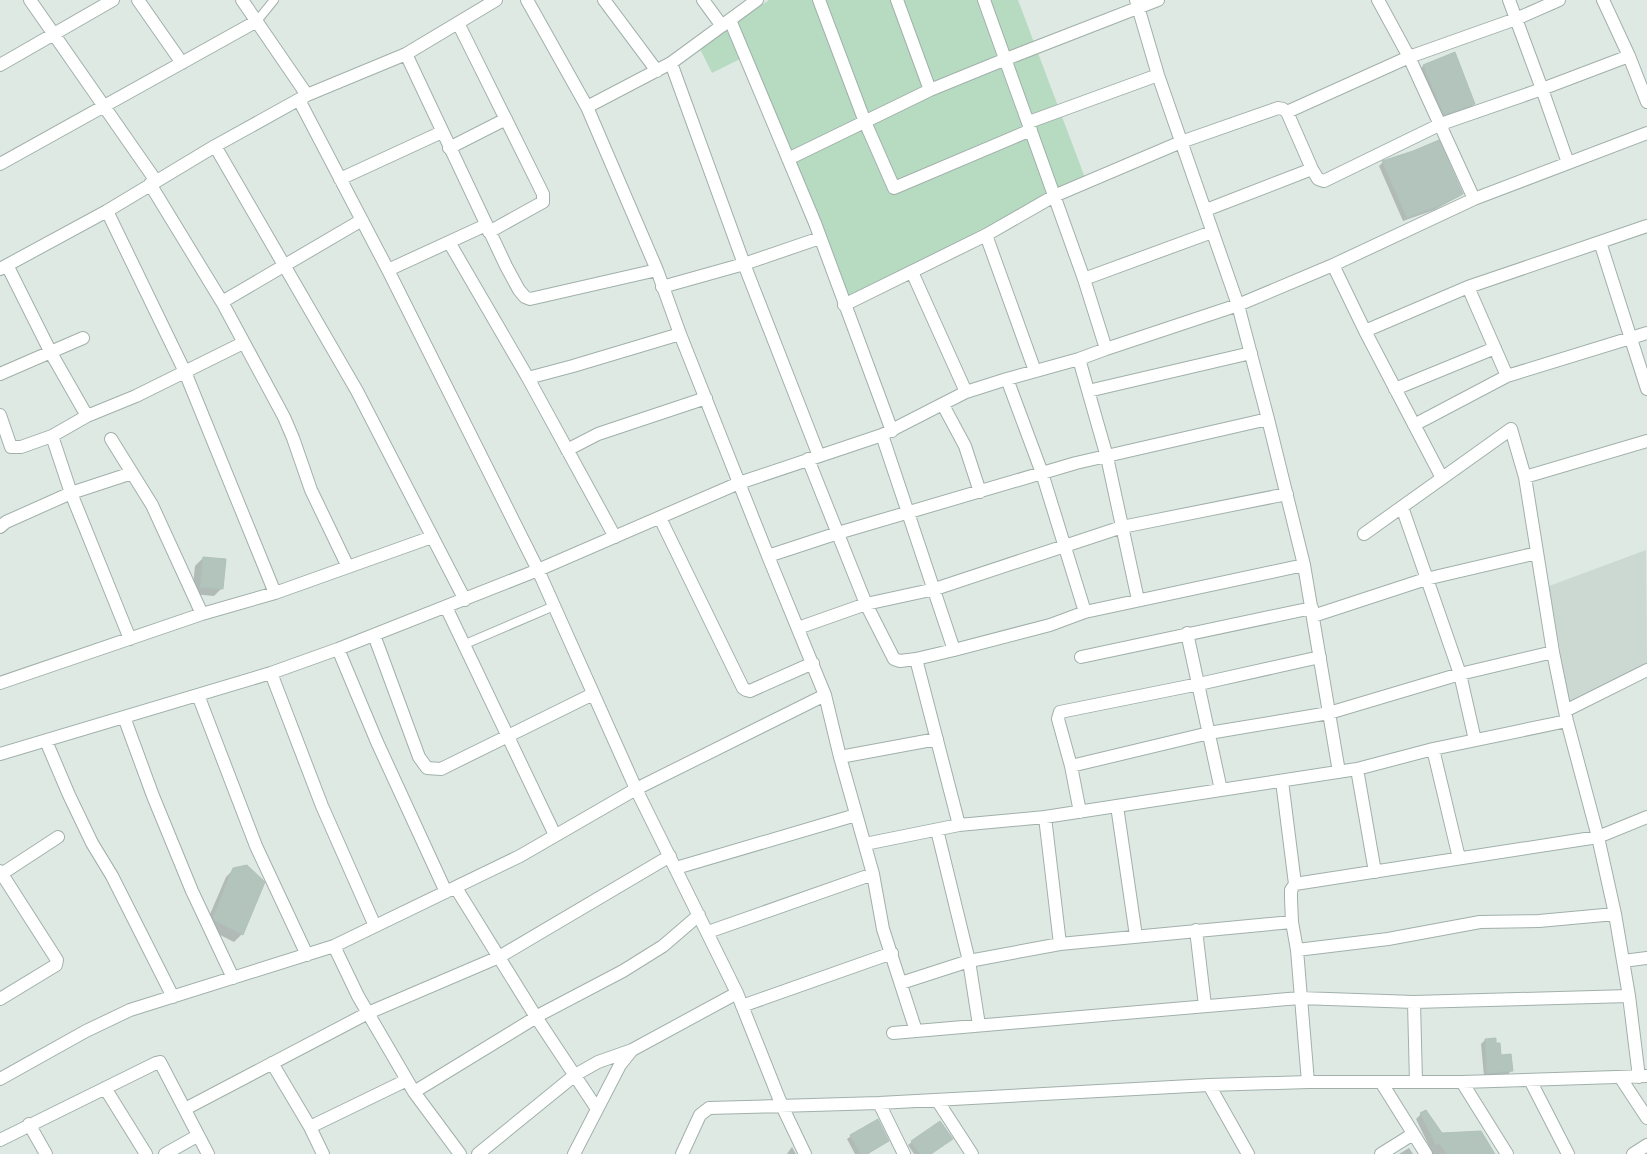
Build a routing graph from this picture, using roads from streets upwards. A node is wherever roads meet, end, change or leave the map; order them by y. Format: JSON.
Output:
{"nodes":[{"id":1,"x":30,"y":0,"type":"edge"},
{"id":2,"x":113,"y":0,"type":"edge"},
{"id":3,"x":138,"y":0,"type":"edge"},
{"id":4,"x":242,"y":0,"type":"edge"},
{"id":5,"x":496,"y":0,"type":"edge"},
{"id":6,"x":527,"y":0,"type":"edge"},
{"id":7,"x":604,"y":0,"type":"edge"},
{"id":8,"x":703,"y":0,"type":"edge"},
{"id":9,"x":757,"y":0,"type":"edge"},
{"id":10,"x":819,"y":0,"type":"edge"},
{"id":11,"x":897,"y":0,"type":"edge"},
{"id":12,"x":984,"y":0,"type":"edge"},
{"id":13,"x":1158,"y":0,"type":"edge"},
{"id":14,"x":1378,"y":0,"type":"edge"},
{"id":15,"x":1509,"y":0,"type":"edge"},
{"id":16,"x":1559,"y":0,"type":"edge"},
{"id":17,"x":1604,"y":0,"type":"edge"},
{"id":18,"x":1137,"y":4,"type":"edge"},
{"id":19,"x":1516,"y":19,"type":"junction"},
{"id":20,"x":257,"y":21,"type":"junction"},
{"id":21,"x":458,"y":22,"type":"junction"},
{"id":22,"x":726,"y":23,"type":"junction"},
{"id":23,"x":54,"y":34,"type":"junction"},
{"id":24,"x":406,"y":54,"type":"junction"},
{"id":25,"x":1630,"y":56,"type":"junction"},
{"id":26,"x":1409,"y":57,"type":"junction"},
{"id":27,"x":1006,"y":59,"type":"junction"},
{"id":28,"x":182,"y":63,"type":"junction"},
{"id":29,"x":671,"y":63,"type":"junction"},
{"id":30,"x":0,"y":65,"type":"edge"},
{"id":31,"x":657,"y":71,"type":"junction"},
{"id":32,"x":1158,"y":75,"type":"junction"},
{"id":33,"x":1542,"y":89,"type":"junction"},
{"id":34,"x":930,"y":90,"type":"junction"},
{"id":35,"x":303,"y":97,"type":"junction"},
{"id":36,"x":1647,"y":102,"type":"edge"},
{"id":37,"x":104,"y":106,"type":"junction"},
{"id":38,"x":587,"y":107,"type":"junction"},
{"id":39,"x":1287,"y":112,"type":"junction"},
{"id":40,"x":506,"y":119,"type":"junction"},
{"id":41,"x":865,"y":122,"type":"junction"},
{"id":42,"x":1441,"y":124,"type":"junction"},
{"id":43,"x":1030,"y":126,"type":"junction"},
{"id":44,"x":442,"y":132,"type":"junction"},
{"id":45,"x":1647,"y":133,"type":"edge"},
{"id":46,"x":1181,"y":142,"type":"junction"},
{"id":47,"x":215,"y":146,"type":"junction"},
{"id":48,"x":449,"y":148,"type":"junction"},
{"id":49,"x":788,"y":158,"type":"junction"},
{"id":50,"x":1568,"y":163,"type":"junction"},
{"id":51,"x":0,"y":164,"type":"edge"},
{"id":52,"x":1312,"y":170,"type":"junction"},
{"id":53,"x":340,"y":179,"type":"junction"},
{"id":54,"x":153,"y":183,"type":"junction"},
{"id":55,"x":1054,"y":196,"type":"junction"},
{"id":56,"x":1474,"y":199,"type":"junction"},
{"id":57,"x":1206,"y":210,"type":"junction"},
{"id":58,"x":107,"y":211,"type":"junction"},
{"id":59,"x":362,"y":220,"type":"junction"},
{"id":60,"x":1647,"y":226,"type":"edge"},
{"id":61,"x":487,"y":229,"type":"junction"},
{"id":62,"x":1212,"y":232,"type":"junction"},
{"id":63,"x":986,"y":235,"type":"junction"},
{"id":64,"x":820,"y":238,"type":"junction"},
{"id":65,"x":449,"y":242,"type":"junction"},
{"id":66,"x":1600,"y":242,"type":"junction"},
{"id":67,"x":744,"y":264,"type":"junction"},
{"id":68,"x":284,"y":265,"type":"junction"},
{"id":69,"x":1333,"y":265,"type":"junction"},
{"id":70,"x":3,"y":267,"type":"edge"},
{"id":71,"x":388,"y":270,"type":"junction"},
{"id":72,"x":657,"y":270,"type":"junction"},
{"id":73,"x":912,"y":272,"type":"junction"},
{"id":74,"x":1084,"y":279,"type":"junction"},
{"id":75,"x":662,"y":287,"type":"junction"},
{"id":76,"x":1468,"y":287,"type":"junction"},
{"id":77,"x":222,"y":302,"type":"junction"},
{"id":78,"x":844,"y":304,"type":"junction"},
{"id":79,"x":1238,"y":306,"type":"junction"},
{"id":80,"x":1365,"y":331,"type":"junction"},
{"id":81,"x":1647,"y":333,"type":"edge"},
{"id":82,"x":680,"y":334,"type":"junction"},
{"id":83,"x":83,"y":338,"type":"dead end"},
{"id":84,"x":1630,"y":338,"type":"junction"},
{"id":85,"x":243,"y":343,"type":"junction"},
{"id":86,"x":1495,"y":348,"type":"junction"},
{"id":87,"x":1106,"y":349,"type":"junction"},
{"id":88,"x":51,"y":353,"type":"junction"},
{"id":89,"x":1251,"y":353,"type":"junction"},
{"id":90,"x":1079,"y":359,"type":"junction"},
{"id":91,"x":1035,"y":371,"type":"junction"},
{"id":92,"x":185,"y":372,"type":"junction"},
{"id":93,"x":0,"y":374,"type":"edge"},
{"id":94,"x":1507,"y":376,"type":"junction"},
{"id":95,"x":528,"y":378,"type":"junction"},
{"id":96,"x":1007,"y":379,"type":"junction"},
{"id":97,"x":1647,"y":388,"type":"edge"},
{"id":98,"x":1395,"y":389,"type":"junction"},
{"id":99,"x":1088,"y":391,"type":"junction"},
{"id":100,"x":966,"y":392,"type":"junction"},
{"id":101,"x":706,"y":398,"type":"junction"},
{"id":102,"x":943,"y":405,"type":"junction"},
{"id":103,"x":0,"y":415,"type":"edge"},
{"id":104,"x":87,"y":416,"type":"junction"},
{"id":105,"x":1268,"y":419,"type":"junction"},
{"id":106,"x":1414,"y":425,"type":"junction"},
{"id":107,"x":887,"y":433,"type":"junction"},
{"id":108,"x":52,"y":436,"type":"junction"},
{"id":109,"x":111,"y":439,"type":"dead end"},
{"id":110,"x":1647,"y":442,"type":"edge"},
{"id":111,"x":567,"y":450,"type":"junction"},
{"id":112,"x":1107,"y":457,"type":"junction"},
{"id":113,"x":813,"y":458,"type":"junction"},
{"id":114,"x":132,"y":473,"type":"junction"},
{"id":115,"x":1042,"y":473,"type":"junction"},
{"id":116,"x":1525,"y":477,"type":"junction"},
{"id":117,"x":1442,"y":478,"type":"junction"},
{"id":118,"x":739,"y":483,"type":"junction"},
{"id":119,"x":980,"y":492,"type":"junction"},
{"id":120,"x":71,"y":493,"type":"junction"},
{"id":121,"x":1287,"y":494,"type":"junction"},
{"id":122,"x":1402,"y":507,"type":"junction"},
{"id":123,"x":909,"y":513,"type":"junction"},
{"id":124,"x":660,"y":518,"type":"junction"},
{"id":125,"x":0,"y":526,"type":"edge"},
{"id":126,"x":1122,"y":527,"type":"junction"},
{"id":127,"x":838,"y":533,"type":"junction"},
{"id":128,"x":1364,"y":534,"type":"dead end"},
{"id":129,"x":432,"y":537,"type":"junction"},
{"id":130,"x":614,"y":537,"type":"junction"},
{"id":131,"x":1064,"y":547,"type":"junction"},
{"id":132,"x":1537,"y":553,"type":"junction"},
{"id":133,"x":768,"y":556,"type":"junction"},
{"id":134,"x":1304,"y":565,"type":"junction"},
{"id":135,"x":348,"y":567,"type":"junction"},
{"id":136,"x":538,"y":570,"type":"junction"},
{"id":137,"x":1426,"y":579,"type":"junction"},
{"id":138,"x":935,"y":589,"type":"junction"},
{"id":139,"x":275,"y":593,"type":"junction"},
{"id":140,"x":466,"y":600,"type":"junction"},
{"id":141,"x":1138,"y":600,"type":"junction"},
{"id":142,"x":866,"y":604,"type":"junction"},
{"id":143,"x":446,"y":607,"type":"junction"},
{"id":144,"x":1085,"y":612,"type":"junction"},
{"id":145,"x":1312,"y":612,"type":"junction"},
{"id":146,"x":202,"y":614,"type":"junction"},
{"id":147,"x":798,"y":628,"type":"junction"},
{"id":148,"x":1187,"y":633,"type":"junction"},
{"id":149,"x":374,"y":635,"type":"junction"},
{"id":150,"x":130,"y":639,"type":"junction"},
{"id":151,"x":338,"y":649,"type":"junction"},
{"id":152,"x":954,"y":650,"type":"junction"},
{"id":153,"x":1553,"y":652,"type":"junction"},
{"id":154,"x":1081,"y":657,"type":"dead end"},
{"id":155,"x":1320,"y":657,"type":"junction"},
{"id":156,"x":916,"y":659,"type":"junction"},
{"id":157,"x":812,"y":663,"type":"junction"},
{"id":158,"x":1647,"y":670,"type":"edge"},
{"id":159,"x":271,"y":673,"type":"junction"},
{"id":160,"x":1460,"y":674,"type":"junction"},
{"id":161,"x":0,"y":683,"type":"edge"},
{"id":162,"x":1199,"y":684,"type":"junction"},
{"id":163,"x":593,"y":694,"type":"junction"},
{"id":164,"x":198,"y":695,"type":"junction"},
{"id":165,"x":825,"y":695,"type":"junction"},
{"id":166,"x":1329,"y":713,"type":"junction"},
{"id":167,"x":1566,"y":716,"type":"junction"},
{"id":168,"x":124,"y":717,"type":"junction"},
{"id":169,"x":1209,"y":733,"type":"junction"},
{"id":170,"x":508,"y":736,"type":"junction"},
{"id":171,"x":937,"y":740,"type":"junction"},
{"id":172,"x":1474,"y":740,"type":"junction"},
{"id":173,"x":46,"y":741,"type":"junction"},
{"id":174,"x":1433,"y":749,"type":"junction"},
{"id":175,"x":0,"y":754,"type":"edge"},
{"id":176,"x":840,"y":757,"type":"junction"},
{"id":177,"x":1071,"y":766,"type":"junction"},
{"id":178,"x":1357,"y":769,"type":"junction"},
{"id":179,"x":1339,"y":772,"type":"junction"},
{"id":180,"x":1282,"y":781,"type":"junction"},
{"id":181,"x":636,"y":788,"type":"junction"},
{"id":182,"x":1221,"y":790,"type":"junction"},
{"id":183,"x":1117,"y":806,"type":"junction"},
{"id":184,"x":1080,"y":812,"type":"junction"},
{"id":185,"x":856,"y":815,"type":"junction"},
{"id":186,"x":1647,"y":816,"type":"edge"},
{"id":187,"x":1045,"y":817,"type":"junction"},
{"id":188,"x":959,"y":825,"type":"junction"},
{"id":189,"x":937,"y":830,"type":"junction"},
{"id":190,"x":555,"y":835,"type":"junction"},
{"id":191,"x":58,"y":837,"type":"dead end"},
{"id":192,"x":1598,"y":837,"type":"junction"},
{"id":193,"x":865,"y":844,"type":"junction"},
{"id":194,"x":670,"y":856,"type":"junction"},
{"id":195,"x":1459,"y":858,"type":"junction"},
{"id":196,"x":676,"y":868,"type":"junction"},
{"id":197,"x":1375,"y":872,"type":"junction"},
{"id":198,"x":1,"y":874,"type":"edge"},
{"id":199,"x":873,"y":874,"type":"junction"},
{"id":200,"x":1295,"y":884,"type":"junction"},
{"id":201,"x":451,"y":890,"type":"junction"},
{"id":202,"x":1615,"y":914,"type":"junction"},
{"id":203,"x":699,"y":915,"type":"junction"},
{"id":204,"x":1292,"y":922,"type":"junction"},
{"id":205,"x":375,"y":926,"type":"junction"},
{"id":206,"x":1196,"y":930,"type":"junction"},
{"id":207,"x":708,"y":932,"type":"junction"},
{"id":208,"x":1136,"y":936,"type":"junction"},
{"id":209,"x":1060,"y":944,"type":"junction"},
{"id":210,"x":334,"y":946,"type":"junction"},
{"id":211,"x":1297,"y":950,"type":"junction"},
{"id":212,"x":892,"y":953,"type":"junction"},
{"id":213,"x":307,"y":955,"type":"junction"},
{"id":214,"x":499,"y":957,"type":"junction"},
{"id":215,"x":1647,"y":958,"type":"edge"},
{"id":216,"x":969,"y":961,"type":"junction"},
{"id":217,"x":1623,"y":961,"type":"junction"},
{"id":218,"x":233,"y":978,"type":"junction"},
{"id":219,"x":901,"y":983,"type":"junction"},
{"id":220,"x":737,"y":993,"type":"junction"},
{"id":221,"x":1629,"y":996,"type":"junction"},
{"id":222,"x":173,"y":997,"type":"junction"},
{"id":223,"x":1300,"y":998,"type":"junction"},
{"id":224,"x":0,"y":999,"type":"edge"},
{"id":225,"x":1414,"y":1002,"type":"junction"},
{"id":226,"x":742,"y":1006,"type":"junction"},
{"id":227,"x":1205,"y":1006,"type":"junction"},
{"id":228,"x":368,"y":1013,"type":"junction"},
{"id":229,"x":536,"y":1017,"type":"junction"},
{"id":230,"x":979,"y":1025,"type":"junction"},
{"id":231,"x":916,"y":1031,"type":"junction"},
{"id":232,"x":893,"y":1033,"type":"dead end"},
{"id":233,"x":632,"y":1050,"type":"junction"},
{"id":234,"x":272,"y":1063,"type":"junction"},
{"id":235,"x":575,"y":1075,"type":"junction"},
{"id":236,"x":1643,"y":1076,"type":"edge"},
{"id":237,"x":1620,"y":1077,"type":"junction"},
{"id":238,"x":0,"y":1079,"type":"edge"},
{"id":239,"x":407,"y":1080,"type":"junction"},
{"id":240,"x":1530,"y":1080,"type":"junction"},
{"id":241,"x":1308,"y":1082,"type":"junction"},
{"id":242,"x":1381,"y":1082,"type":"junction"},
{"id":243,"x":1416,"y":1082,"type":"junction"},
{"id":244,"x":1462,"y":1082,"type":"junction"},
{"id":245,"x":1209,"y":1085,"type":"junction"},
{"id":246,"x":105,"y":1088,"type":"junction"},
{"id":247,"x":414,"y":1092,"type":"junction"},
{"id":248,"x":937,"y":1100,"type":"junction"},
{"id":249,"x":879,"y":1103,"type":"junction"},
{"id":250,"x":782,"y":1106,"type":"junction"},
{"id":251,"x":185,"y":1109,"type":"junction"},
{"id":252,"x":597,"y":1109,"type":"junction"},
{"id":253,"x":1647,"y":1118,"type":"edge"},
{"id":254,"x":29,"y":1124,"type":"junction"},
{"id":255,"x":310,"y":1127,"type":"junction"},
{"id":256,"x":1414,"y":1134,"type":"junction"},
{"id":257,"x":197,"y":1136,"type":"junction"},
{"id":258,"x":0,"y":1140,"type":"edge"},
{"id":259,"x":1647,"y":1145,"type":"edge"},
{"id":260,"x":46,"y":1154,"type":"edge"},
{"id":261,"x":146,"y":1154,"type":"edge"},
{"id":262,"x":165,"y":1154,"type":"edge"},
{"id":263,"x":208,"y":1154,"type":"edge"},
{"id":264,"x":322,"y":1154,"type":"edge"},
{"id":265,"x":460,"y":1154,"type":"edge"},
{"id":266,"x":478,"y":1154,"type":"edge"},
{"id":267,"x":574,"y":1154,"type":"edge"},
{"id":268,"x":682,"y":1154,"type":"edge"},
{"id":269,"x":805,"y":1154,"type":"edge"},
{"id":270,"x":904,"y":1154,"type":"edge"},
{"id":271,"x":972,"y":1154,"type":"edge"},
{"id":272,"x":1248,"y":1154,"type":"edge"},
{"id":273,"x":1381,"y":1154,"type":"edge"},
{"id":274,"x":1426,"y":1154,"type":"edge"},
{"id":275,"x":1507,"y":1154,"type":"edge"},
{"id":276,"x":1568,"y":1154,"type":"edge"},
{"id":277,"x":1633,"y":1154,"type":"edge"}],
"edges":[{"from":1,"to":23,"type":"street"},
{"from":2,"to":23,"type":"street"},
{"from":3,"to":28,"type":"street"},
{"from":4,"to":20,"type":"street"},
{"from":5,"to":21,"type":"street"},
{"from":6,"to":38,"type":"street"},
{"from":7,"to":31,"type":"street"},
{"from":8,"to":22,"type":"street"},
{"from":9,"to":22,"type":"street"},
{"from":10,"to":41,"type":"street"},
{"from":11,"to":34,"type":"street"},
{"from":12,"to":27,"type":"street"},
{"from":13,"to":18,"type":"street"},
{"from":14,"to":26,"type":"street"},
{"from":15,"to":19,"type":"street"},
{"from":16,"to":19,"type":"street"},
{"from":17,"to":25,"type":"street"},
{"from":18,"to":27,"type":"street"},
{"from":18,"to":32,"type":"street"},
{"from":19,"to":26,"type":"street"},
{"from":19,"to":33,"type":"street"},
{"from":20,"to":28,"type":"street"},
{"from":20,"to":35,"type":"street"},
{"from":21,"to":24,"type":"street"},
{"from":21,"to":40,"type":"street"},
{"from":22,"to":29,"type":"street"},
{"from":22,"to":49,"type":"street"},
{"from":23,"to":30,"type":"street"},
{"from":23,"to":37,"type":"street"},
{"from":24,"to":35,"type":"street"},
{"from":24,"to":44,"type":"street"},
{"from":25,"to":33,"type":"street"},
{"from":25,"to":36,"type":"street"},
{"from":26,"to":39,"type":"street"},
{"from":26,"to":42,"type":"street"},
{"from":27,"to":34,"type":"street"},
{"from":27,"to":43,"type":"street"},
{"from":28,"to":37,"type":"street"},
{"from":29,"to":31,"type":"street"},
{"from":29,"to":67,"type":"street"},
{"from":31,"to":38,"type":"street"},
{"from":32,"to":43,"type":"street"},
{"from":32,"to":46,"type":"street"},
{"from":33,"to":42,"type":"street"},
{"from":33,"to":50,"type":"street"},
{"from":34,"to":41,"type":"street"},
{"from":35,"to":47,"type":"street"},
{"from":35,"to":53,"type":"street"},
{"from":37,"to":51,"type":"street"},
{"from":37,"to":54,"type":"street"},
{"from":38,"to":72,"type":"street"},
{"from":39,"to":46,"type":"street"},
{"from":39,"to":52,"type":"street"},
{"from":40,"to":48,"type":"street"},
{"from":40,"to":61,"type":"street"},
{"from":41,"to":43,"type":"street"},
{"from":41,"to":49,"type":"street"},
{"from":42,"to":52,"type":"street"},
{"from":42,"to":56,"type":"street"},
{"from":43,"to":55,"type":"street"},
{"from":44,"to":48,"type":"street"},
{"from":44,"to":53,"type":"street"},
{"from":45,"to":50,"type":"street"},
{"from":46,"to":55,"type":"street"},
{"from":46,"to":57,"type":"street"},
{"from":47,"to":54,"type":"street"},
{"from":47,"to":68,"type":"street"},
{"from":48,"to":61,"type":"street"},
{"from":49,"to":64,"type":"street"},
{"from":50,"to":56,"type":"street"},
{"from":52,"to":57,"type":"street"},
{"from":53,"to":59,"type":"street"},
{"from":54,"to":58,"type":"street"},
{"from":54,"to":77,"type":"street"},
{"from":55,"to":63,"type":"street"},
{"from":55,"to":74,"type":"street"},
{"from":56,"to":69,"type":"street"},
{"from":57,"to":62,"type":"street"},
{"from":58,"to":70,"type":"street"},
{"from":58,"to":92,"type":"street"},
{"from":59,"to":68,"type":"street"},
{"from":59,"to":71,"type":"street"},
{"from":60,"to":66,"type":"street"},
{"from":61,"to":65,"type":"street"},
{"from":61,"to":72,"type":"street"},
{"from":62,"to":74,"type":"street"},
{"from":62,"to":79,"type":"street"},
{"from":63,"to":73,"type":"street"},
{"from":63,"to":91,"type":"street"},
{"from":64,"to":67,"type":"street"},
{"from":64,"to":78,"type":"street"},
{"from":65,"to":71,"type":"street"},
{"from":65,"to":95,"type":"street"},
{"from":66,"to":76,"type":"street"},
{"from":66,"to":84,"type":"street"},
{"from":67,"to":75,"type":"street"},
{"from":67,"to":113,"type":"street"},
{"from":68,"to":77,"type":"street"},
{"from":68,"to":129,"type":"street"},
{"from":69,"to":79,"type":"street"},
{"from":69,"to":80,"type":"street"},
{"from":70,"to":88,"type":"street"},
{"from":71,"to":136,"type":"street"},
{"from":72,"to":75,"type":"street"},
{"from":73,"to":78,"type":"street"},
{"from":73,"to":100,"type":"street"},
{"from":74,"to":87,"type":"street"},
{"from":75,"to":82,"type":"street"},
{"from":76,"to":80,"type":"street"},
{"from":76,"to":86,"type":"street"},
{"from":77,"to":85,"type":"street"},
{"from":78,"to":107,"type":"street"},
{"from":79,"to":87,"type":"street"},
{"from":79,"to":89,"type":"street"},
{"from":80,"to":98,"type":"street"},
{"from":81,"to":84,"type":"street"},
{"from":82,"to":95,"type":"street"},
{"from":82,"to":101,"type":"street"},
{"from":83,"to":88,"type":"street"},
{"from":84,"to":94,"type":"street"},
{"from":84,"to":97,"type":"street"},
{"from":85,"to":92,"type":"street"},
{"from":85,"to":135,"type":"street"},
{"from":86,"to":94,"type":"street"},
{"from":86,"to":98,"type":"street"},
{"from":87,"to":90,"type":"street"},
{"from":88,"to":93,"type":"street"},
{"from":88,"to":104,"type":"street"},
{"from":89,"to":99,"type":"street"},
{"from":89,"to":105,"type":"street"},
{"from":90,"to":91,"type":"street"},
{"from":90,"to":99,"type":"street"},
{"from":91,"to":96,"type":"street"},
{"from":92,"to":104,"type":"street"},
{"from":92,"to":139,"type":"street"},
{"from":94,"to":106,"type":"street"},
{"from":95,"to":111,"type":"street"},
{"from":96,"to":100,"type":"street"},
{"from":96,"to":115,"type":"street"},
{"from":98,"to":106,"type":"street"},
{"from":99,"to":112,"type":"street"},
{"from":100,"to":102,"type":"street"},
{"from":101,"to":111,"type":"street"},
{"from":101,"to":118,"type":"street"},
{"from":102,"to":107,"type":"street"},
{"from":102,"to":119,"type":"street"},
{"from":103,"to":108,"type":"street"},
{"from":104,"to":108,"type":"street"},
{"from":105,"to":112,"type":"street"},
{"from":105,"to":121,"type":"street"},
{"from":106,"to":117,"type":"street"},
{"from":107,"to":113,"type":"street"},
{"from":107,"to":123,"type":"street"},
{"from":108,"to":120,"type":"street"},
{"from":109,"to":114,"type":"street"},
{"from":110,"to":116,"type":"street"},
{"from":111,"to":130,"type":"street"},
{"from":112,"to":115,"type":"street"},
{"from":112,"to":126,"type":"street"},
{"from":113,"to":118,"type":"street"},
{"from":113,"to":127,"type":"street"},
{"from":114,"to":120,"type":"street"},
{"from":114,"to":146,"type":"street"},
{"from":115,"to":119,"type":"street"},
{"from":115,"to":131,"type":"street"},
{"from":116,"to":117,"type":"street"},
{"from":116,"to":132,"type":"street"},
{"from":117,"to":122,"type":"street"},
{"from":118,"to":124,"type":"street"},
{"from":118,"to":133,"type":"street"},
{"from":119,"to":123,"type":"street"},
{"from":120,"to":125,"type":"street"},
{"from":120,"to":150,"type":"street"},
{"from":121,"to":126,"type":"street"},
{"from":121,"to":134,"type":"street"},
{"from":122,"to":128,"type":"street"},
{"from":122,"to":137,"type":"street"},
{"from":123,"to":127,"type":"street"},
{"from":123,"to":138,"type":"street"},
{"from":124,"to":130,"type":"street"},
{"from":124,"to":157,"type":"street"},
{"from":126,"to":131,"type":"street"},
{"from":126,"to":141,"type":"street"},
{"from":127,"to":133,"type":"street"},
{"from":127,"to":142,"type":"street"},
{"from":129,"to":135,"type":"street"},
{"from":129,"to":140,"type":"street"},
{"from":130,"to":136,"type":"street"},
{"from":131,"to":138,"type":"street"},
{"from":131,"to":144,"type":"street"},
{"from":132,"to":137,"type":"street"},
{"from":132,"to":153,"type":"street"},
{"from":133,"to":147,"type":"street"},
{"from":134,"to":141,"type":"street"},
{"from":134,"to":145,"type":"street"},
{"from":135,"to":139,"type":"street"},
{"from":136,"to":140,"type":"street"},
{"from":136,"to":163,"type":"street"},
{"from":137,"to":145,"type":"street"},
{"from":137,"to":160,"type":"street"},
{"from":138,"to":142,"type":"street"},
{"from":138,"to":152,"type":"street"},
{"from":139,"to":146,"type":"street"},
{"from":140,"to":143,"type":"street"},
{"from":141,"to":144,"type":"street"},
{"from":142,"to":147,"type":"street"},
{"from":142,"to":156,"type":"street"},
{"from":143,"to":149,"type":"street"},
{"from":143,"to":170,"type":"street"},
{"from":144,"to":152,"type":"street"},
{"from":145,"to":148,"type":"street"},
{"from":145,"to":155,"type":"street"},
{"from":146,"to":150,"type":"street"},
{"from":147,"to":157,"type":"street"},
{"from":148,"to":154,"type":"street"},
{"from":148,"to":162,"type":"street"},
{"from":149,"to":151,"type":"street"},
{"from":149,"to":170,"type":"street"},
{"from":150,"to":161,"type":"street"},
{"from":151,"to":159,"type":"street"},
{"from":151,"to":201,"type":"street"},
{"from":152,"to":156,"type":"street"},
{"from":153,"to":160,"type":"street"},
{"from":153,"to":167,"type":"street"},
{"from":155,"to":162,"type":"street"},
{"from":155,"to":166,"type":"street"},
{"from":156,"to":171,"type":"street"},
{"from":157,"to":165,"type":"street"},
{"from":158,"to":167,"type":"street"},
{"from":159,"to":164,"type":"street"},
{"from":159,"to":205,"type":"street"},
{"from":160,"to":166,"type":"street"},
{"from":160,"to":172,"type":"street"},
{"from":162,"to":169,"type":"street"},
{"from":162,"to":177,"type":"street"},
{"from":163,"to":170,"type":"street"},
{"from":163,"to":181,"type":"street"},
{"from":164,"to":168,"type":"street"},
{"from":164,"to":213,"type":"street"},
{"from":165,"to":176,"type":"street"},
{"from":165,"to":181,"type":"street"},
{"from":166,"to":169,"type":"street"},
{"from":166,"to":179,"type":"street"},
{"from":167,"to":172,"type":"street"},
{"from":167,"to":192,"type":"street"},
{"from":168,"to":173,"type":"street"},
{"from":168,"to":218,"type":"street"},
{"from":169,"to":177,"type":"street"},
{"from":169,"to":182,"type":"street"},
{"from":170,"to":190,"type":"street"},
{"from":171,"to":176,"type":"street"},
{"from":171,"to":188,"type":"street"},
{"from":172,"to":174,"type":"street"},
{"from":173,"to":175,"type":"street"},
{"from":173,"to":222,"type":"street"},
{"from":174,"to":178,"type":"street"},
{"from":174,"to":195,"type":"street"},
{"from":176,"to":185,"type":"street"},
{"from":177,"to":184,"type":"street"},
{"from":178,"to":179,"type":"street"},
{"from":178,"to":197,"type":"street"},
{"from":179,"to":180,"type":"street"},
{"from":180,"to":182,"type":"street"},
{"from":180,"to":200,"type":"street"},
{"from":181,"to":190,"type":"street"},
{"from":181,"to":194,"type":"street"},
{"from":182,"to":183,"type":"street"},
{"from":183,"to":184,"type":"street"},
{"from":183,"to":208,"type":"street"},
{"from":184,"to":187,"type":"street"},
{"from":185,"to":193,"type":"street"},
{"from":185,"to":196,"type":"street"},
{"from":186,"to":192,"type":"street"},
{"from":187,"to":188,"type":"street"},
{"from":187,"to":209,"type":"street"},
{"from":188,"to":189,"type":"street"},
{"from":189,"to":193,"type":"street"},
{"from":189,"to":216,"type":"street"},
{"from":190,"to":201,"type":"street"},
{"from":191,"to":198,"type":"street"},
{"from":192,"to":195,"type":"street"},
{"from":192,"to":202,"type":"street"},
{"from":193,"to":199,"type":"street"},
{"from":194,"to":196,"type":"street"},
{"from":194,"to":214,"type":"street"},
{"from":195,"to":197,"type":"street"},
{"from":196,"to":203,"type":"street"},
{"from":197,"to":200,"type":"street"},
{"from":198,"to":224,"type":"street"},
{"from":199,"to":207,"type":"street"},
{"from":199,"to":212,"type":"street"},
{"from":200,"to":204,"type":"street"},
{"from":201,"to":205,"type":"street"},
{"from":201,"to":214,"type":"street"},
{"from":202,"to":211,"type":"street"},
{"from":202,"to":217,"type":"street"},
{"from":203,"to":207,"type":"street"},
{"from":203,"to":229,"type":"street"},
{"from":204,"to":206,"type":"street"},
{"from":204,"to":211,"type":"street"},
{"from":205,"to":210,"type":"street"},
{"from":206,"to":208,"type":"street"},
{"from":206,"to":227,"type":"street"},
{"from":207,"to":220,"type":"street"},
{"from":208,"to":209,"type":"street"},
{"from":209,"to":216,"type":"street"},
{"from":210,"to":213,"type":"street"},
{"from":210,"to":228,"type":"street"},
{"from":211,"to":223,"type":"street"},
{"from":212,"to":219,"type":"street"},
{"from":212,"to":226,"type":"street"},
{"from":213,"to":218,"type":"street"},
{"from":214,"to":228,"type":"street"},
{"from":214,"to":229,"type":"street"},
{"from":215,"to":217,"type":"street"},
{"from":216,"to":219,"type":"street"},
{"from":216,"to":230,"type":"street"},
{"from":217,"to":221,"type":"street"},
{"from":218,"to":222,"type":"street"},
{"from":219,"to":231,"type":"street"},
{"from":220,"to":226,"type":"street"},
{"from":220,"to":233,"type":"street"},
{"from":221,"to":225,"type":"street"},
{"from":221,"to":236,"type":"street"},
{"from":222,"to":238,"type":"street"},
{"from":223,"to":225,"type":"street"},
{"from":223,"to":227,"type":"street"},
{"from":223,"to":241,"type":"street"},
{"from":225,"to":243,"type":"street"},
{"from":226,"to":250,"type":"street"},
{"from":227,"to":230,"type":"street"},
{"from":228,"to":234,"type":"street"},
{"from":228,"to":239,"type":"street"},
{"from":229,"to":235,"type":"street"},
{"from":229,"to":247,"type":"street"},
{"from":230,"to":231,"type":"street"},
{"from":231,"to":232,"type":"street"},
{"from":233,"to":235,"type":"street"},
{"from":233,"to":252,"type":"street"},
{"from":234,"to":251,"type":"street"},
{"from":234,"to":255,"type":"street"},
{"from":235,"to":252,"type":"street"},
{"from":235,"to":266,"type":"street"},
{"from":236,"to":237,"type":"street"},
{"from":237,"to":240,"type":"street"},
{"from":237,"to":253,"type":"street"},
{"from":239,"to":247,"type":"street"},
{"from":239,"to":255,"type":"street"},
{"from":240,"to":244,"type":"street"},
{"from":240,"to":276,"type":"street"},
{"from":241,"to":242,"type":"street"},
{"from":241,"to":245,"type":"street"},
{"from":242,"to":243,"type":"street"},
{"from":242,"to":256,"type":"street"},
{"from":243,"to":244,"type":"street"},
{"from":244,"to":275,"type":"street"},
{"from":245,"to":248,"type":"street"},
{"from":245,"to":272,"type":"street"},
{"from":246,"to":251,"type":"street"},
{"from":246,"to":254,"type":"street"},
{"from":246,"to":261,"type":"street"},
{"from":247,"to":265,"type":"street"},
{"from":248,"to":249,"type":"street"},
{"from":248,"to":271,"type":"street"},
{"from":249,"to":250,"type":"street"},
{"from":249,"to":270,"type":"street"},
{"from":250,"to":268,"type":"street"},
{"from":250,"to":269,"type":"street"},
{"from":251,"to":257,"type":"street"},
{"from":252,"to":267,"type":"street"},
{"from":254,"to":258,"type":"street"},
{"from":254,"to":260,"type":"street"},
{"from":255,"to":264,"type":"street"},
{"from":256,"to":273,"type":"street"},
{"from":256,"to":274,"type":"street"},
{"from":257,"to":262,"type":"street"},
{"from":257,"to":263,"type":"street"},
{"from":259,"to":277,"type":"street"}]}
